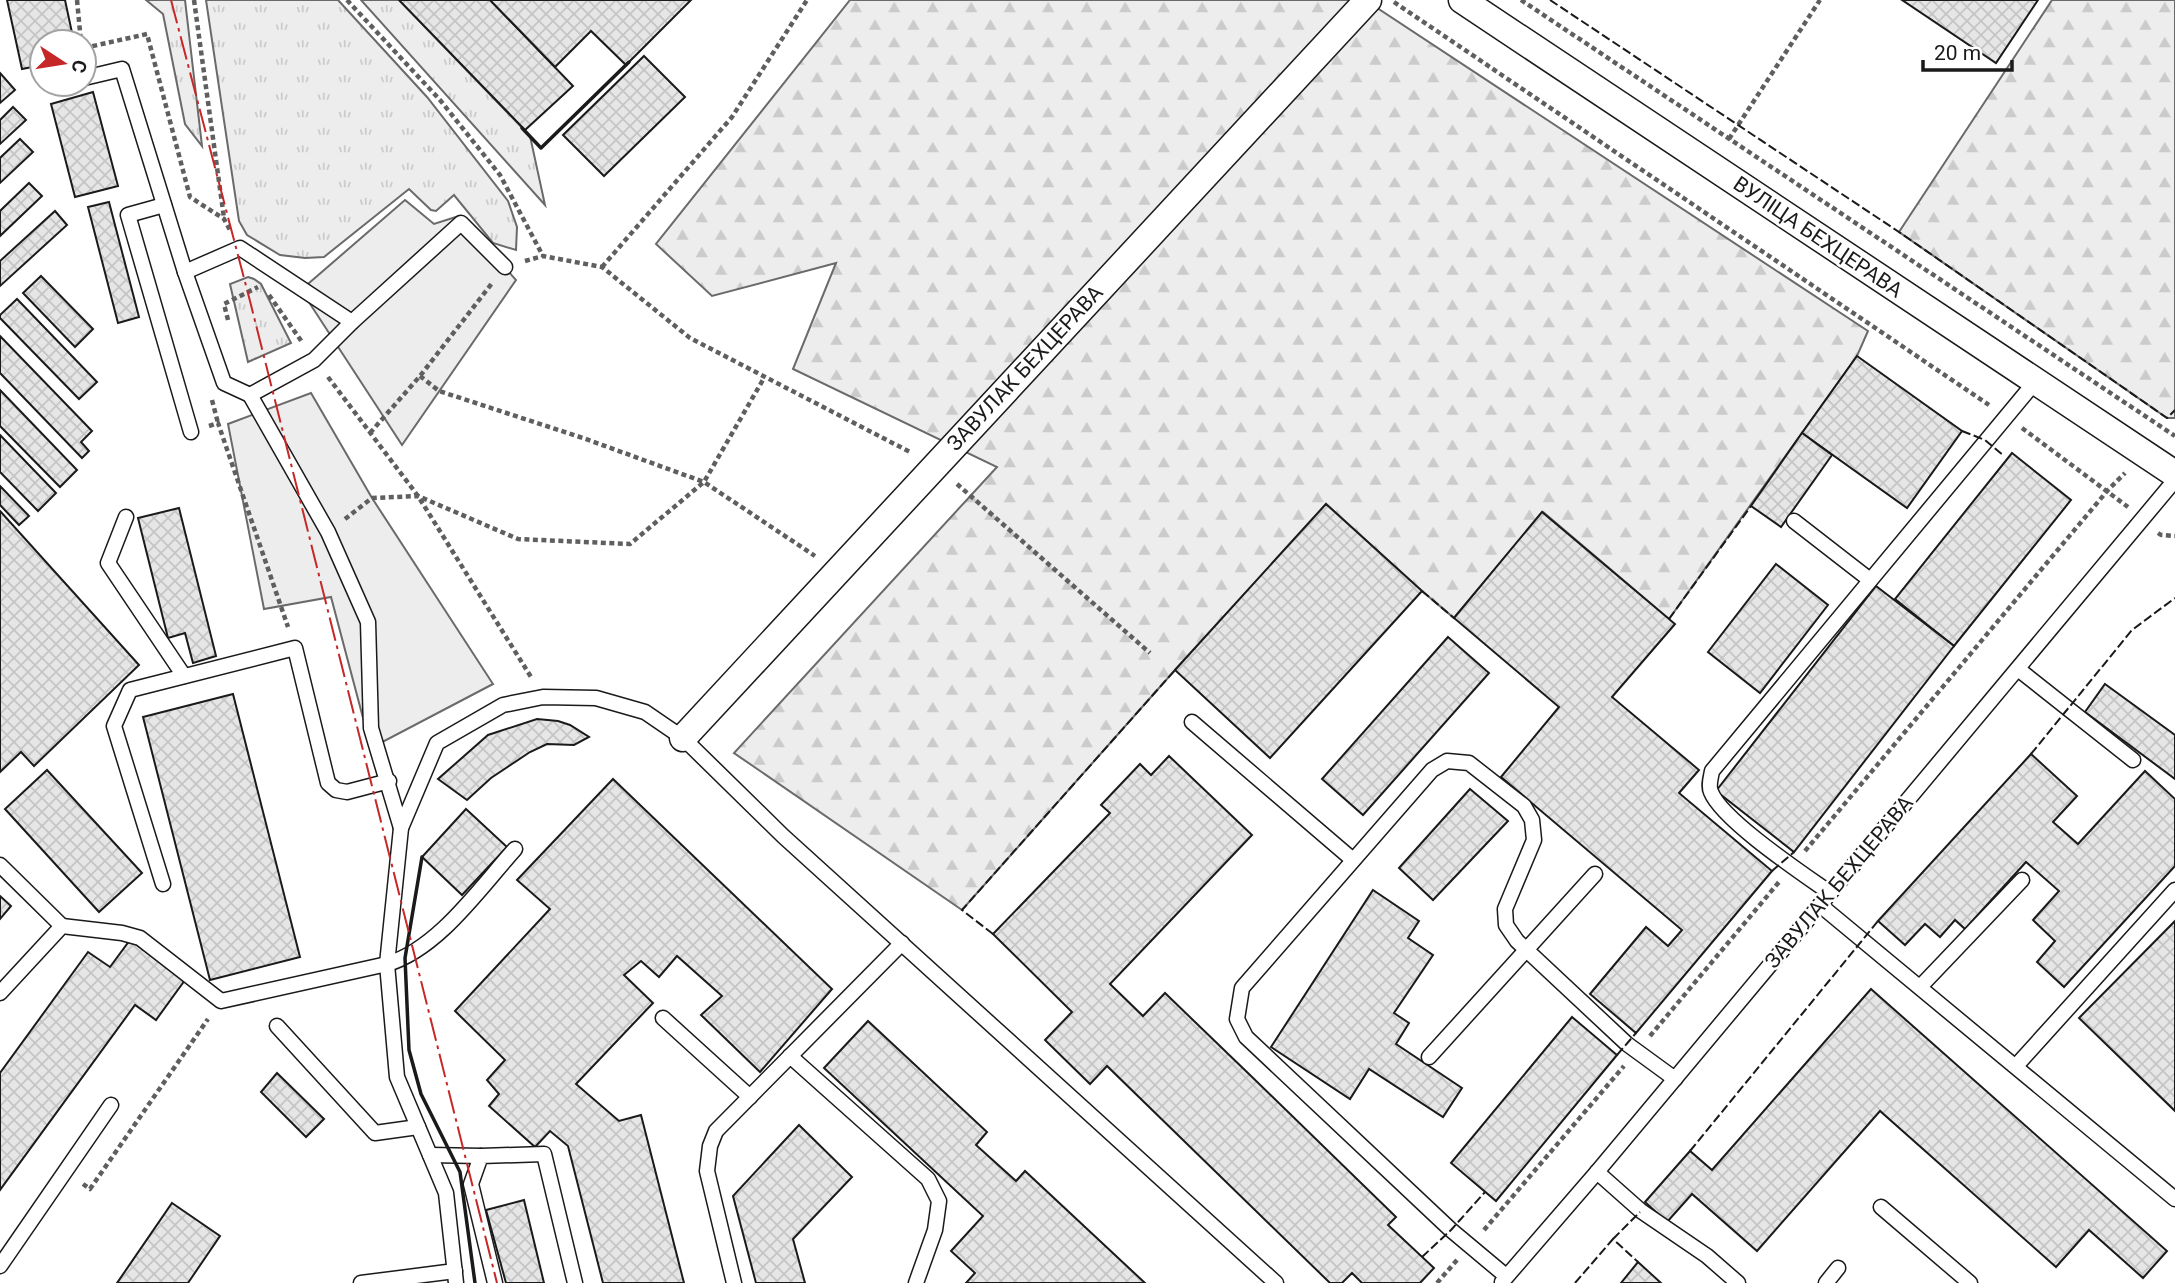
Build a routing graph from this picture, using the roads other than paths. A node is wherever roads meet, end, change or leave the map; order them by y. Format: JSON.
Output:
{"nodes":[{"id":1,"x":1368,"y":0,"type":"edge"},
{"id":2,"x":1462,"y":0,"type":"edge"},
{"id":3,"x":98,"y":75,"type":"edge"},
{"id":4,"x":164,"y":205,"type":"junction"},
{"id":5,"x":505,"y":267,"type":"road end"},
{"id":6,"x":185,"y":272,"type":"junction"},
{"id":7,"x":352,"y":322,"type":"junction"},
{"id":8,"x":2035,"y":382,"type":"junction"},
{"id":9,"x":250,"y":395,"type":"junction"},
{"id":10,"x":191,"y":432,"type":"road end"},
{"id":11,"x":2175,"y":474,"type":"edge"},
{"id":12,"x":2175,"y":480,"type":"edge"},
{"id":13,"x":126,"y":517,"type":"dead end"},
{"id":14,"x":1794,"y":521,"type":"dead end"},
{"id":15,"x":1870,"y":580,"type":"junction"},
{"id":16,"x":2018,"y":668,"type":"junction"},
{"id":17,"x":184,"y":676,"type":"junction"},
{"id":18,"x":1192,"y":722,"type":"dead end"},
{"id":19,"x":683,"y":738,"type":"junction"},
{"id":20,"x":2133,"y":760,"type":"dead end"},
{"id":21,"x":389,"y":781,"type":"junction"},
{"id":22,"x":401,"y":828,"type":"junction"},
{"id":23,"x":515,"y":849,"type":"dead end"},
{"id":24,"x":1353,"y":860,"type":"junction"},
{"id":25,"x":0,"y":866,"type":"edge"},
{"id":26,"x":1595,"y":874,"type":"dead end"},
{"id":27,"x":2022,"y":880,"type":"dead end"},
{"id":28,"x":163,"y":884,"type":"dead end"},
{"id":29,"x":2175,"y":890,"type":"edge"},
{"id":30,"x":1830,"y":893,"type":"junction"},
{"id":31,"x":1820,"y":905,"type":"junction"},
{"id":32,"x":62,"y":926,"type":"junction"},
{"id":33,"x":902,"y":943,"type":"junction"},
{"id":34,"x":1525,"y":949,"type":"junction"},
{"id":35,"x":387,"y":964,"type":"junction"},
{"id":36,"x":1920,"y":987,"type":"junction"},
{"id":37,"x":0,"y":993,"type":"edge"},
{"id":38,"x":663,"y":1018,"type":"dead end"},
{"id":39,"x":277,"y":1026,"type":"dead end"},
{"id":40,"x":790,"y":1056,"type":"junction"},
{"id":41,"x":1429,"y":1057,"type":"dead end"},
{"id":42,"x":2016,"y":1066,"type":"junction"},
{"id":43,"x":1675,"y":1079,"type":"junction"},
{"id":44,"x":750,"y":1097,"type":"junction"},
{"id":45,"x":111,"y":1105,"type":"dead end"},
{"id":46,"x":418,"y":1127,"type":"junction"},
{"id":47,"x":430,"y":1155,"type":"junction"},
{"id":48,"x":481,"y":1156,"type":"junction"},
{"id":49,"x":1597,"y":1172,"type":"junction"},
{"id":50,"x":2175,"y":1199,"type":"edge"},
{"id":51,"x":1881,"y":1207,"type":"dead end"},
{"id":52,"x":0,"y":1266,"type":"edge"},
{"id":53,"x":1838,"y":1268,"type":"dead end"},
{"id":54,"x":455,"y":1277,"type":"edge"},
{"id":55,"x":1504,"y":1280,"type":"edge"},
{"id":56,"x":356,"y":1283,"type":"edge"},
{"id":57,"x":361,"y":1283,"type":"edge"},
{"id":58,"x":495,"y":1283,"type":"edge"},
{"id":59,"x":575,"y":1283,"type":"edge"},
{"id":60,"x":734,"y":1283,"type":"edge"},
{"id":61,"x":916,"y":1283,"type":"edge"},
{"id":62,"x":1276,"y":1283,"type":"edge"},
{"id":63,"x":1738,"y":1283,"type":"edge"},
{"id":64,"x":1826,"y":1283,"type":"edge"},
{"id":65,"x":1970,"y":1283,"type":"edge"}],
"edges":[{"from":1,"to":19,"type":"street","name":"ЗАВУЛАК БЕХЦЕРАВА"},
{"from":2,"to":8,"type":"street","name":"ВУЛІЦА БЕХЦЕРАВА"},
{"from":3,"to":4,"type":"lane"},
{"from":4,"to":6,"type":"lane"},
{"from":4,"to":10,"type":"lane"},
{"from":5,"to":7,"type":"lane"},
{"from":6,"to":7,"type":"lane"},
{"from":6,"to":9,"type":"lane"},
{"from":7,"to":9,"type":"lane"},
{"from":8,"to":11,"type":"street","name":"ВУЛІЦА БЕХЦЕРАВА"},
{"from":8,"to":15,"type":"lane"},
{"from":9,"to":21,"type":"lane"},
{"from":12,"to":16,"type":"lane","name":"ЗАВУЛАК БЕХЦЕРАВА"},
{"from":13,"to":17,"type":"lane"},
{"from":14,"to":15,"type":"lane"},
{"from":15,"to":30,"type":"lane"},
{"from":16,"to":20,"type":"lane"},
{"from":16,"to":30,"type":"lane","name":"ЗАВУЛАК БЕХЦЕРАВА"},
{"from":17,"to":21,"type":"lane"},
{"from":17,"to":28,"type":"lane"},
{"from":18,"to":24,"type":"lane"},
{"from":19,"to":22,"type":"lane"},
{"from":19,"to":33,"type":"lane"},
{"from":21,"to":22,"type":"lane"},
{"from":22,"to":35,"type":"lane"},
{"from":23,"to":35,"type":"lane"},
{"from":24,"to":34,"type":"lane"},
{"from":24,"to":55,"type":"lane"},
{"from":25,"to":32,"type":"lane"},
{"from":26,"to":34,"type":"lane"},
{"from":27,"to":36,"type":"lane"},
{"from":29,"to":42,"type":"lane"},
{"from":30,"to":31,"type":"lane","name":"ЗАВУЛАК БЕХЦЕРАВА"},
{"from":31,"to":36,"type":"lane"},
{"from":31,"to":43,"type":"lane","name":"ЗАВУЛАК БЕХЦЕРАВА"},
{"from":32,"to":35,"type":"lane"},
{"from":32,"to":37,"type":"lane"},
{"from":33,"to":40,"type":"lane"},
{"from":33,"to":62,"type":"lane"},
{"from":34,"to":41,"type":"lane"},
{"from":34,"to":43,"type":"lane"},
{"from":35,"to":46,"type":"lane"},
{"from":36,"to":42,"type":"lane"},
{"from":38,"to":44,"type":"lane"},
{"from":39,"to":46,"type":"lane"},
{"from":40,"to":44,"type":"lane"},
{"from":40,"to":61,"type":"lane"},
{"from":42,"to":50,"type":"lane"},
{"from":43,"to":49,"type":"lane","name":"ЗАВУЛАК БЕХЦЕРАВА"},
{"from":44,"to":60,"type":"lane"},
{"from":45,"to":52,"type":"lane"},
{"from":46,"to":47,"type":"lane"},
{"from":47,"to":48,"type":"lane"},
{"from":47,"to":54,"type":"lane"},
{"from":48,"to":58,"type":"lane"},
{"from":48,"to":59,"type":"lane"},
{"from":49,"to":55,"type":"lane","name":"ЗАВУЛАК БЕХЦЕРАВА"},
{"from":49,"to":63,"type":"lane"},
{"from":51,"to":65,"type":"lane"},
{"from":53,"to":64,"type":"lane"},
{"from":54,"to":57,"type":"lane"},
{"from":56,"to":57,"type":"lane"}]}
